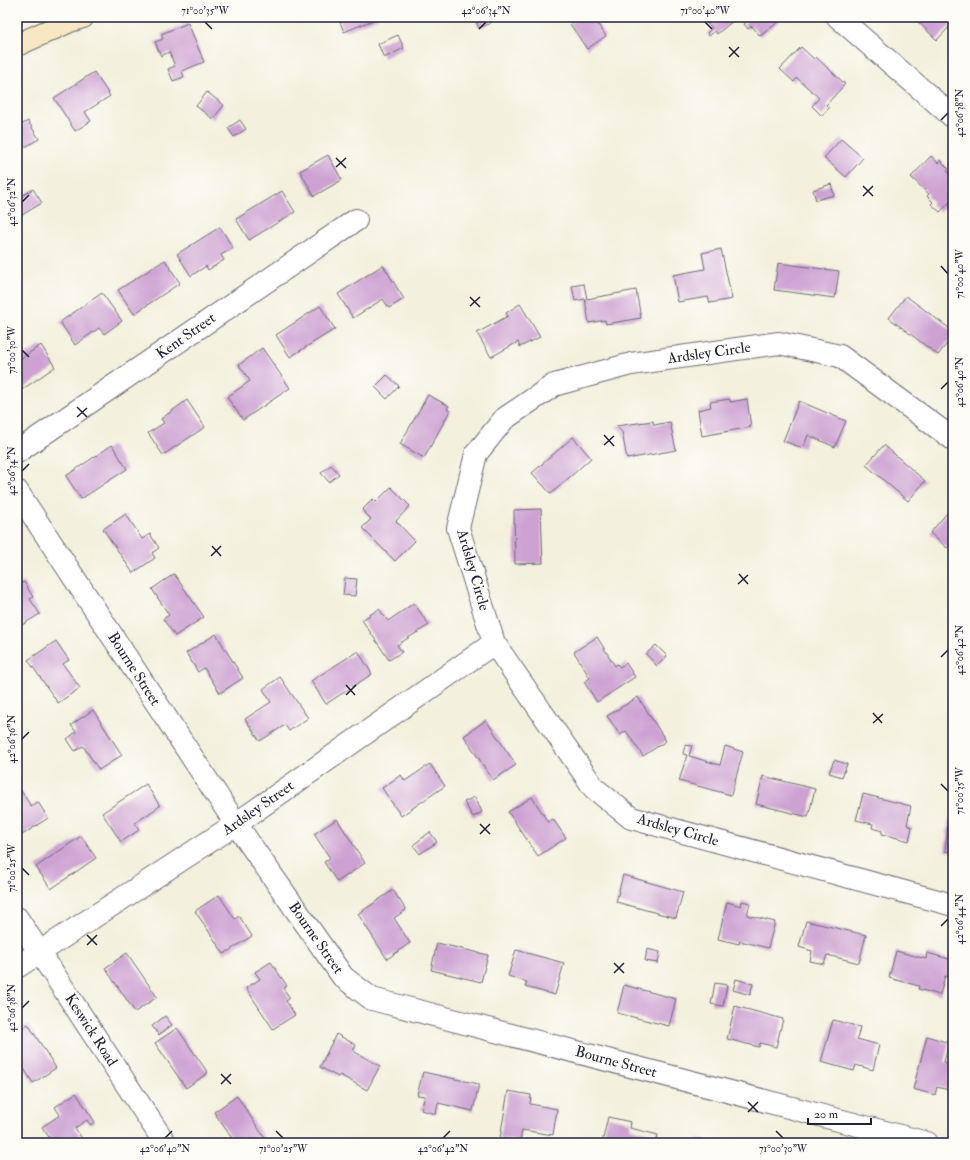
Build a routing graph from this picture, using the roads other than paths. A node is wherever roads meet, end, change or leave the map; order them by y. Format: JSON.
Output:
{"nodes":[{"id":1,"x":83,"y":17,"type":"edge"},
{"id":2,"x":838,"y":17,"type":"edge"},
{"id":3,"x":17,"y":45,"type":"edge"},
{"id":4,"x":953,"y":117,"type":"edge"},
{"id":5,"x":356,"y":220,"type":"dead end"},
{"id":6,"x":953,"y":439,"type":"edge"},
{"id":7,"x":17,"y":452,"type":"edge"},
{"id":8,"x":17,"y":491,"type":"edge"},
{"id":9,"x":494,"y":643,"type":"junction"},
{"id":10,"x":236,"y":824,"type":"junction"},
{"id":11,"x":953,"y":905,"type":"edge"},
{"id":12,"x":17,"y":918,"type":"edge"},
{"id":13,"x":39,"y":952,"type":"junction"},
{"id":14,"x":17,"y":967,"type":"edge"},
{"id":15,"x":165,"y":1143,"type":"edge"},
{"id":16,"x":927,"y":1143,"type":"edge"}],
"edges":[{"from":1,"to":3,"type":"main road"},
{"from":2,"to":4,"type":"street"},
{"from":5,"to":7,"type":"street","name":"Kent Street"},
{"from":6,"to":9,"type":"street","name":"Ardsley Circle"},
{"from":8,"to":10,"type":"street","name":"Bourne Street"},
{"from":9,"to":10,"type":"street","name":"Ardsley Street"},
{"from":9,"to":11,"type":"street","name":"Ardsley Circle"},
{"from":10,"to":13,"type":"street","name":"Ardsley Street"},
{"from":10,"to":16,"type":"street","name":"Bourne Street"},
{"from":12,"to":13,"type":"street","name":"Keswick Road"},
{"from":13,"to":14,"type":"street","name":"Ardsley Street"},
{"from":13,"to":15,"type":"street","name":"Keswick Road"}]}
